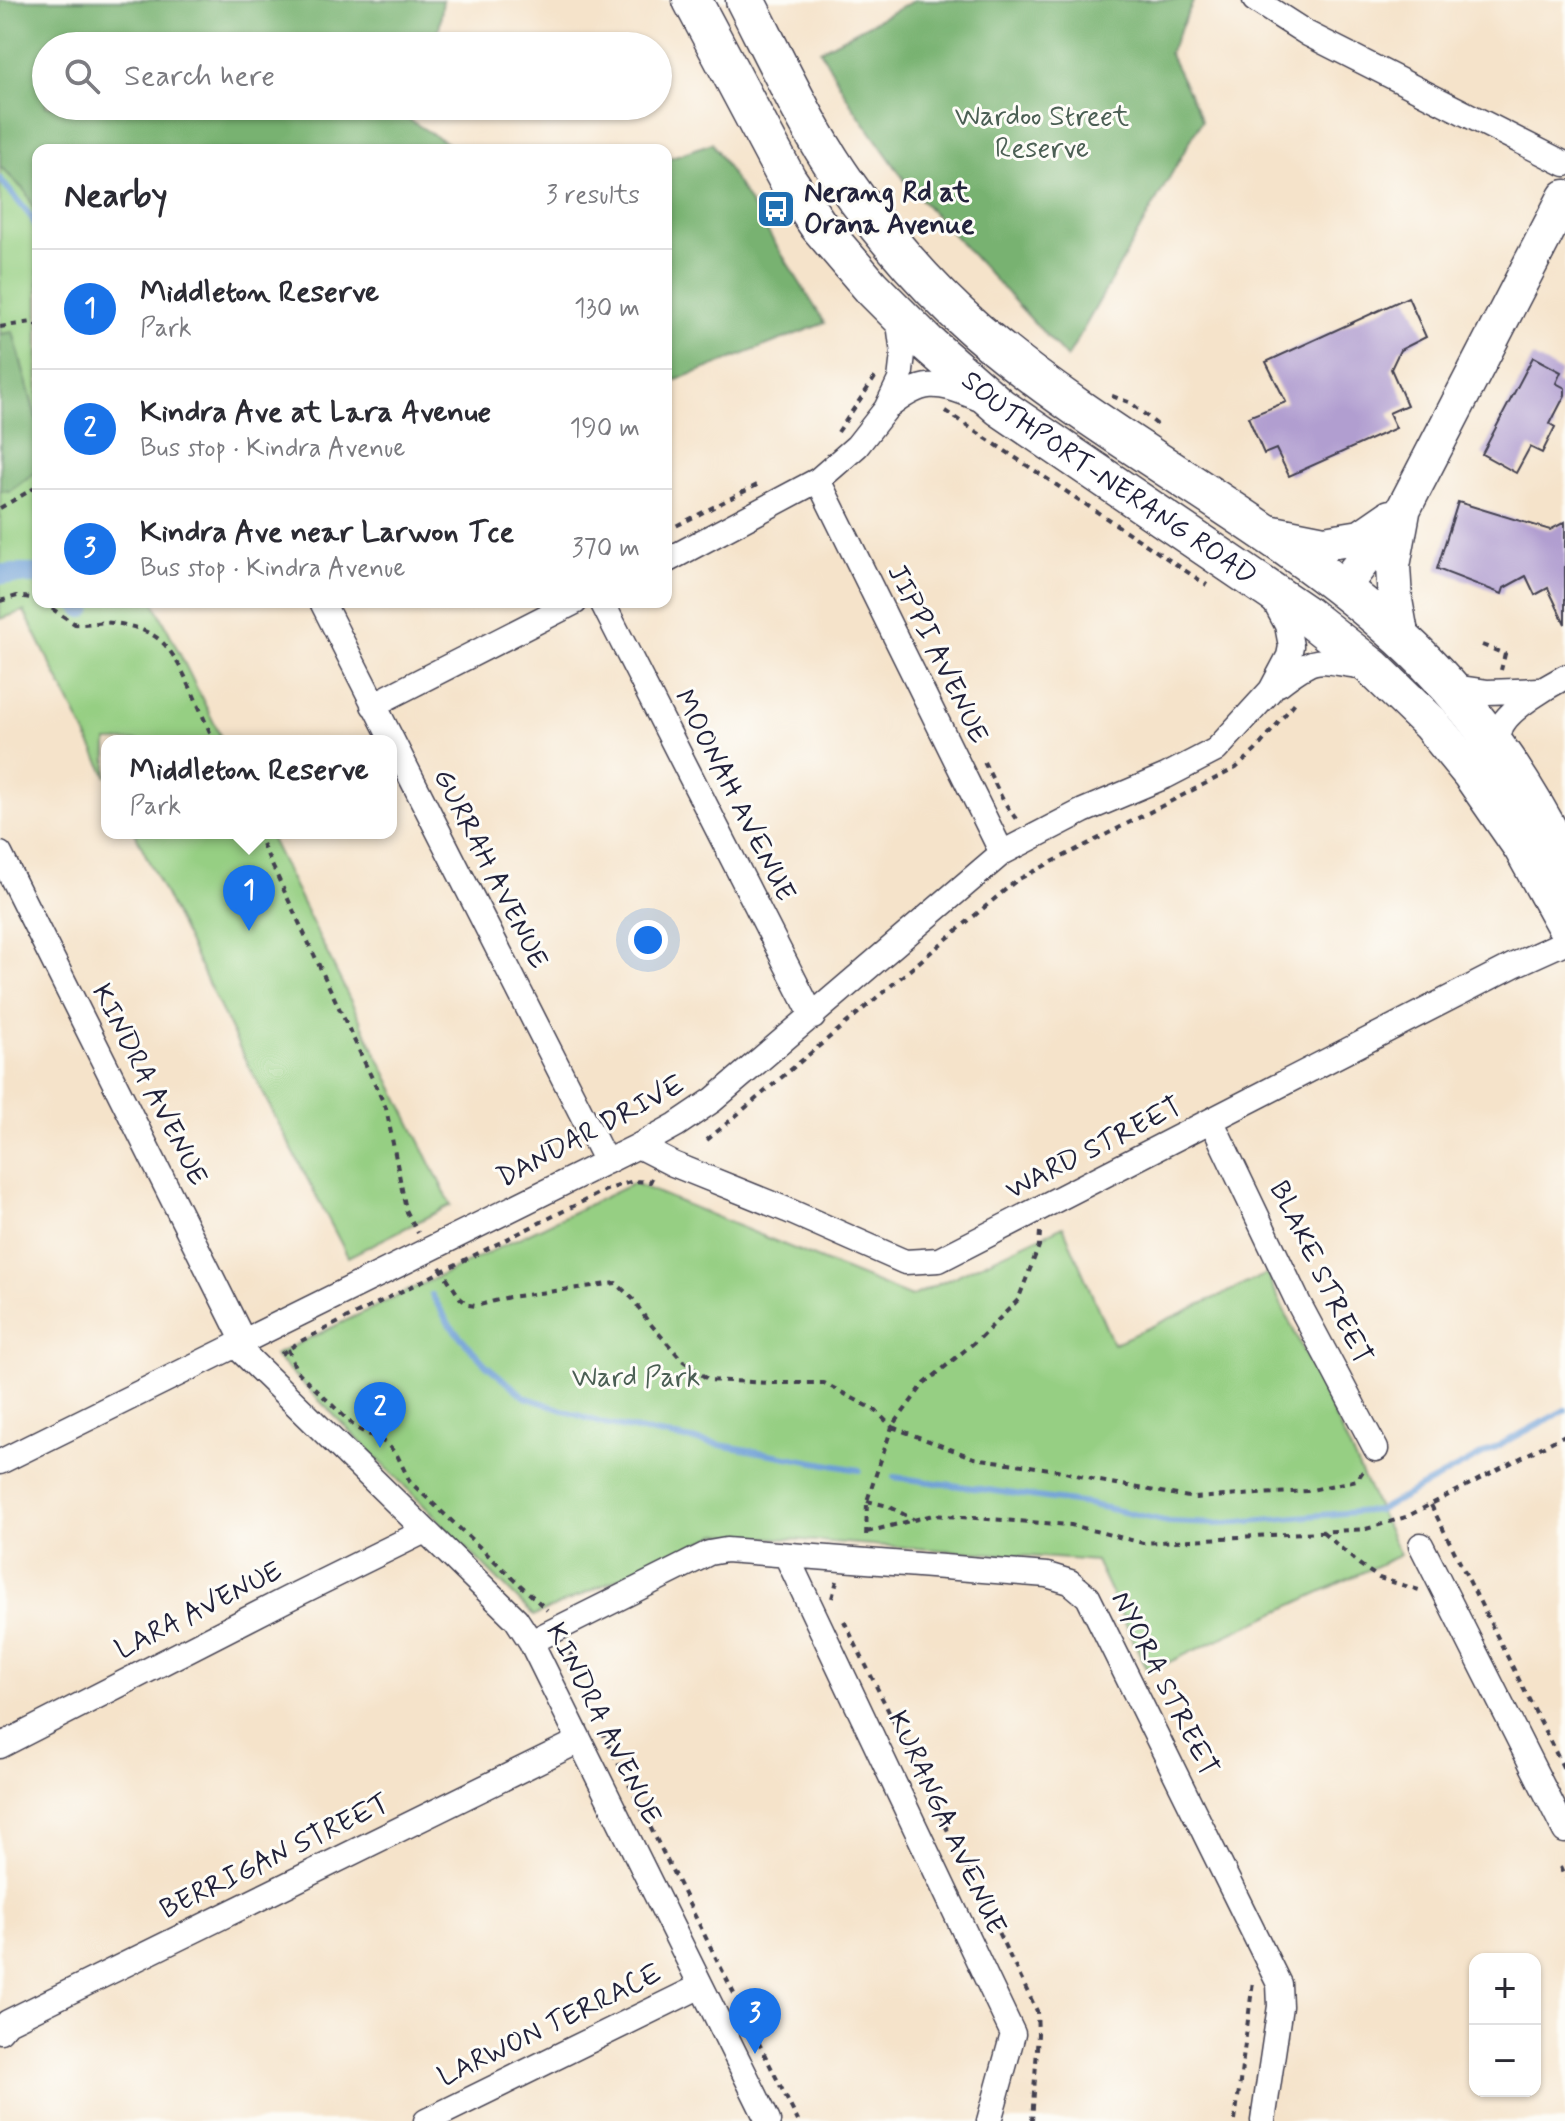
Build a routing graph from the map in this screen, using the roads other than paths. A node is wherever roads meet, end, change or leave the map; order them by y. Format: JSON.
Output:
{"nodes":[{"id":1,"x":692,"y":0,"type":"edge"},
{"id":2,"x":745,"y":0,"type":"edge"},
{"id":3,"x":1255,"y":0,"type":"edge"},
{"id":4,"x":1565,"y":164,"type":"edge"},
{"id":5,"x":1565,"y":197,"type":"edge"},
{"id":6,"x":898,"y":315,"type":"junction"},
{"id":7,"x":1000,"y":407,"type":"junction"},
{"id":8,"x":886,"y":409,"type":"junction"},
{"id":9,"x":818,"y":480,"type":"junction"},
{"id":10,"x":1404,"y":508,"type":"junction"},
{"id":11,"x":1260,"y":531,"type":"junction"},
{"id":12,"x":672,"y":558,"type":"edge"},
{"id":13,"x":1342,"y":588,"type":"junction"},
{"id":14,"x":1268,"y":589,"type":"junction"},
{"id":15,"x":325,"y":608,"type":"edge"},
{"id":16,"x":563,"y":608,"type":"edge"},
{"id":17,"x":605,"y":608,"type":"edge"},
{"id":18,"x":1402,"y":639,"type":"junction"},
{"id":19,"x":1366,"y":663,"type":"junction"},
{"id":20,"x":1565,"y":677,"type":"edge"},
{"id":21,"x":1447,"y":686,"type":"junction"},
{"id":22,"x":1271,"y":690,"type":"junction"},
{"id":23,"x":1539,"y":690,"type":"junction"},
{"id":24,"x":373,"y":705,"type":"junction"},
{"id":25,"x":388,"y":735,"type":"edge"},
{"id":26,"x":1498,"y":751,"type":"junction"},
{"id":27,"x":397,"y":752,"type":"edge"},
{"id":28,"x":1002,"y":853,"type":"junction"},
{"id":29,"x":0,"y":854,"type":"edge"},
{"id":30,"x":1565,"y":863,"type":"edge"},
{"id":31,"x":0,"y":889,"type":"edge"},
{"id":32,"x":23,"y":900,"type":"junction"},
{"id":33,"x":1565,"y":924,"type":"edge"},
{"id":34,"x":1565,"y":942,"type":"edge"},
{"id":35,"x":813,"y":1017,"type":"junction"},
{"id":36,"x":1212,"y":1122,"type":"junction"},
{"id":37,"x":638,"y":1146,"type":"junction"},
{"id":38,"x":606,"y":1162,"type":"junction"},
{"id":39,"x":240,"y":1344,"type":"junction"},
{"id":40,"x":1376,"y":1449,"type":"road end"},
{"id":41,"x":0,"y":1462,"type":"edge"},
{"id":42,"x":425,"y":1531,"type":"junction"},
{"id":43,"x":1421,"y":1545,"type":"dead end"},
{"id":44,"x":786,"y":1555,"type":"junction"},
{"id":45,"x":531,"y":1642,"type":"junction"},
{"id":46,"x":579,"y":1741,"type":"junction"},
{"id":47,"x":0,"y":1746,"type":"edge"},
{"id":48,"x":1565,"y":1831,"type":"edge"},
{"id":49,"x":701,"y":1986,"type":"junction"},
{"id":50,"x":0,"y":2031,"type":"edge"},
{"id":51,"x":426,"y":2121,"type":"edge"},
{"id":52,"x":768,"y":2121,"type":"edge"},
{"id":53,"x":989,"y":2121,"type":"edge"},
{"id":54,"x":1263,"y":2121,"type":"edge"}],
"edges":[{"from":1,"to":6,"type":"main road","name":"SOUTHPORT-NERANG ROAD"},
{"from":2,"to":11,"type":"main road","name":"SOUTHPORT-NERANG ROAD"},
{"from":3,"to":4,"type":"street"},
{"from":5,"to":10,"type":"street"},
{"from":6,"to":7,"type":"main road","name":"SOUTHPORT-NERANG ROAD"},
{"from":6,"to":8,"type":"street"},
{"from":7,"to":8,"type":"street"},
{"from":7,"to":14,"type":"main road","name":"SOUTHPORT-NERANG ROAD"},
{"from":8,"to":9,"type":"street"},
{"from":9,"to":12,"type":"street"},
{"from":9,"to":28,"type":"street","name":"JIPPI AVENUE"},
{"from":10,"to":11,"type":"street"},
{"from":10,"to":13,"type":"street"},
{"from":10,"to":18,"type":"street"},
{"from":11,"to":13,"type":"main road","name":"SOUTHPORT-NERANG ROAD"},
{"from":13,"to":18,"type":"main road","name":"SOUTHPORT-NERANG ROAD"},
{"from":13,"to":19,"type":"main road"},
{"from":14,"to":19,"type":"main road","name":"SOUTHPORT-NERANG ROAD"},
{"from":14,"to":22,"type":"street","name":"DANDAR DRIVE"},
{"from":15,"to":24,"type":"street","name":"GURRAH AVENUE"},
{"from":16,"to":24,"type":"street"},
{"from":17,"to":35,"type":"street","name":"MOONAH AVENUE"},
{"from":18,"to":21,"type":"main road","name":"SOUTHPORT-NERANG ROAD"},
{"from":19,"to":22,"type":"street","name":"DANDAR DRIVE"},
{"from":19,"to":33,"type":"main road","name":"SOUTHPORT-NERANG ROAD"},
{"from":20,"to":23,"type":"street"},
{"from":21,"to":23,"type":"street"},
{"from":21,"to":26,"type":"main road","name":"SOUTHPORT-NERANG ROAD"},
{"from":22,"to":28,"type":"street","name":"DANDAR DRIVE"},
{"from":23,"to":26,"type":"street"},
{"from":24,"to":25,"type":"street","name":"GURRAH AVENUE"},
{"from":26,"to":30,"type":"main road","name":"SOUTHPORT-NERANG ROAD"},
{"from":27,"to":38,"type":"street","name":"GURRAH AVENUE"},
{"from":28,"to":35,"type":"street","name":"DANDAR DRIVE"},
{"from":29,"to":32,"type":"street","name":"KINDRA AVENUE"},
{"from":31,"to":32,"type":"street"},
{"from":32,"to":39,"type":"street","name":"KINDRA AVENUE"},
{"from":34,"to":36,"type":"street","name":"WARD STREET"},
{"from":35,"to":37,"type":"street","name":"DANDAR DRIVE"},
{"from":36,"to":37,"type":"street","name":"WARD STREET"},
{"from":36,"to":40,"type":"street","name":"BLAKE STREET"},
{"from":37,"to":38,"type":"street","name":"DANDAR DRIVE"},
{"from":38,"to":39,"type":"street","name":"DANDAR DRIVE"},
{"from":39,"to":41,"type":"street","name":"DANDAR DRIVE"},
{"from":39,"to":42,"type":"street","name":"KINDRA AVENUE"},
{"from":42,"to":45,"type":"street","name":"KINDRA AVENUE"},
{"from":42,"to":47,"type":"street","name":"LARA AVENUE"},
{"from":43,"to":48,"type":"street"},
{"from":44,"to":45,"type":"street","name":"NYORA STREET"},
{"from":44,"to":53,"type":"street","name":"KURANGA AVENUE"},
{"from":44,"to":54,"type":"street","name":"NYORA STREET"},
{"from":45,"to":46,"type":"street","name":"KINDRA AVENUE"},
{"from":46,"to":49,"type":"street","name":"KINDRA AVENUE"},
{"from":46,"to":50,"type":"street","name":"BERRIGAN STREET"},
{"from":49,"to":51,"type":"street","name":"LARWON TERRACE"},
{"from":49,"to":52,"type":"street","name":"KINDRA AVENUE"}]}
